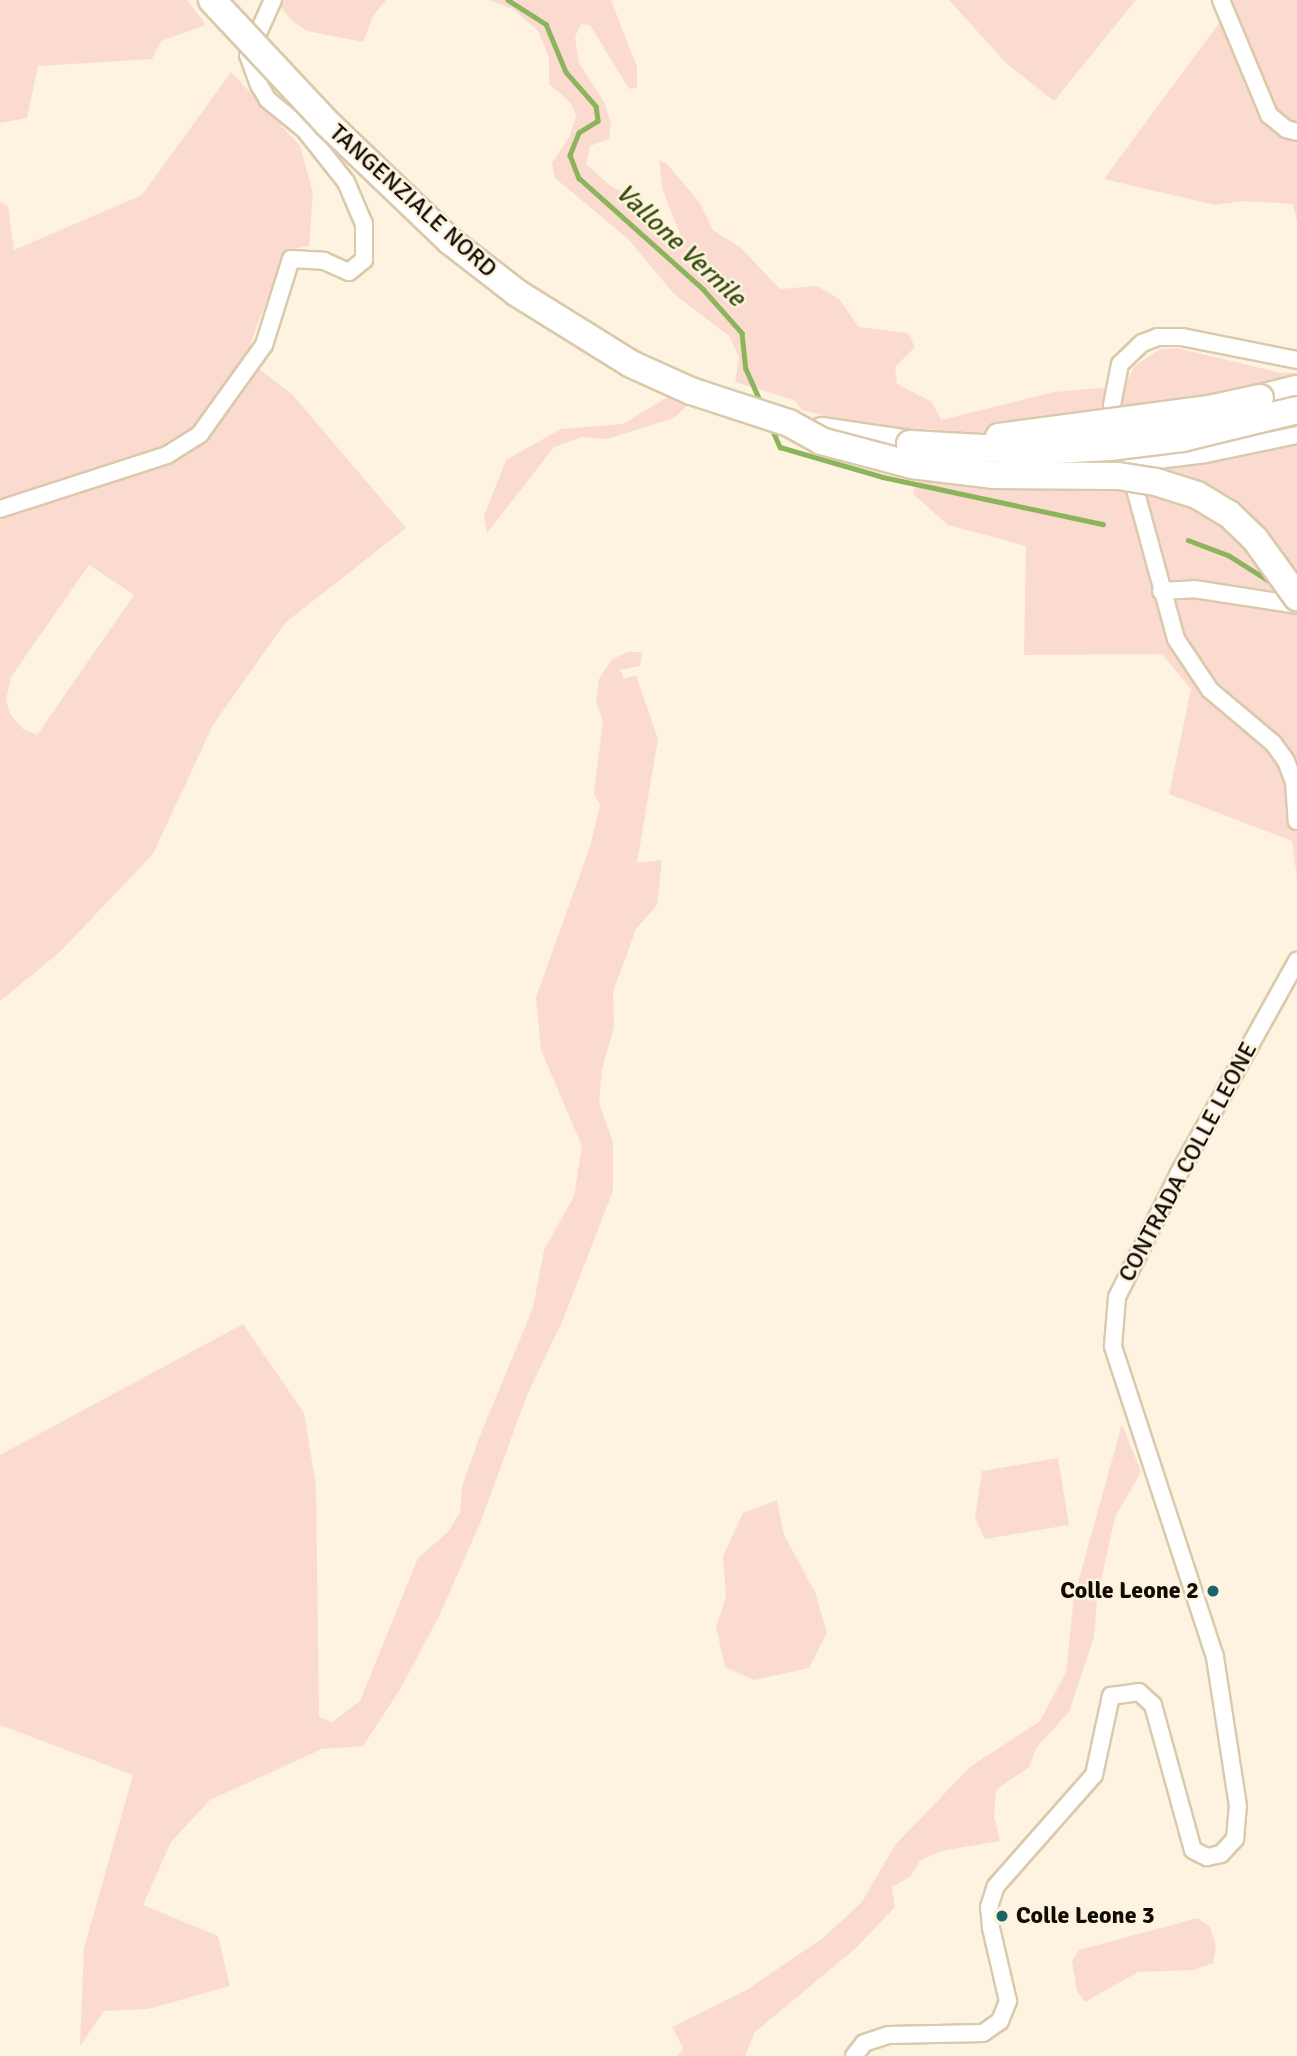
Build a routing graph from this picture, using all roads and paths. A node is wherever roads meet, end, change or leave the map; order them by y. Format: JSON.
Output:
{"nodes":[{"id":1,"x":212,"y":0,"type":"edge"},
{"id":2,"x":273,"y":0,"type":"edge"},
{"id":3,"x":1221,"y":0,"type":"edge"},
{"id":4,"x":1297,"y":132,"type":"edge"},
{"id":5,"x":1297,"y":360,"type":"edge"},
{"id":6,"x":1297,"y":389,"type":"edge"},
{"id":7,"x":1297,"y":410,"type":"edge"},
{"id":8,"x":789,"y":423,"type":"junction"},
{"id":9,"x":1297,"y":435,"type":"edge"},
{"id":10,"x":910,"y":444,"type":"junction"},
{"id":11,"x":1125,"y":464,"type":"junction"},
{"id":12,"x":0,"y":509,"type":"edge"},
{"id":13,"x":1161,"y":591,"type":"junction"},
{"id":14,"x":1297,"y":597,"type":"edge"},
{"id":15,"x":1297,"y":606,"type":"edge"},
{"id":16,"x":1297,"y":821,"type":"edge"},
{"id":17,"x":1297,"y":961,"type":"edge"},
{"id":18,"x":854,"y":2056,"type":"edge"}],
"edges":[{"from":1,"to":8,"type":"main road","name":"TANGENZIALE NORD","bridge":true},
{"from":2,"to":12,"type":"street"},
{"from":3,"to":4,"type":"street"},
{"from":5,"to":11,"type":"street"},
{"from":6,"to":10,"type":"main road","bridge":true},
{"from":7,"to":10,"type":"main road","name":"TANGENZIALE NORD","bridge":true},
{"from":8,"to":10,"type":"main road","name":"TANGENZIALE NORD","bridge":true},
{"from":8,"to":14,"type":"main road","bridge":true},
{"from":9,"to":11,"type":"street"},
{"from":11,"to":13,"type":"street"},
{"from":13,"to":15,"type":"street"},
{"from":13,"to":16,"type":"street"},
{"from":17,"to":18,"type":"street","name":"CONTRADA COLLE LEONE"}]}
